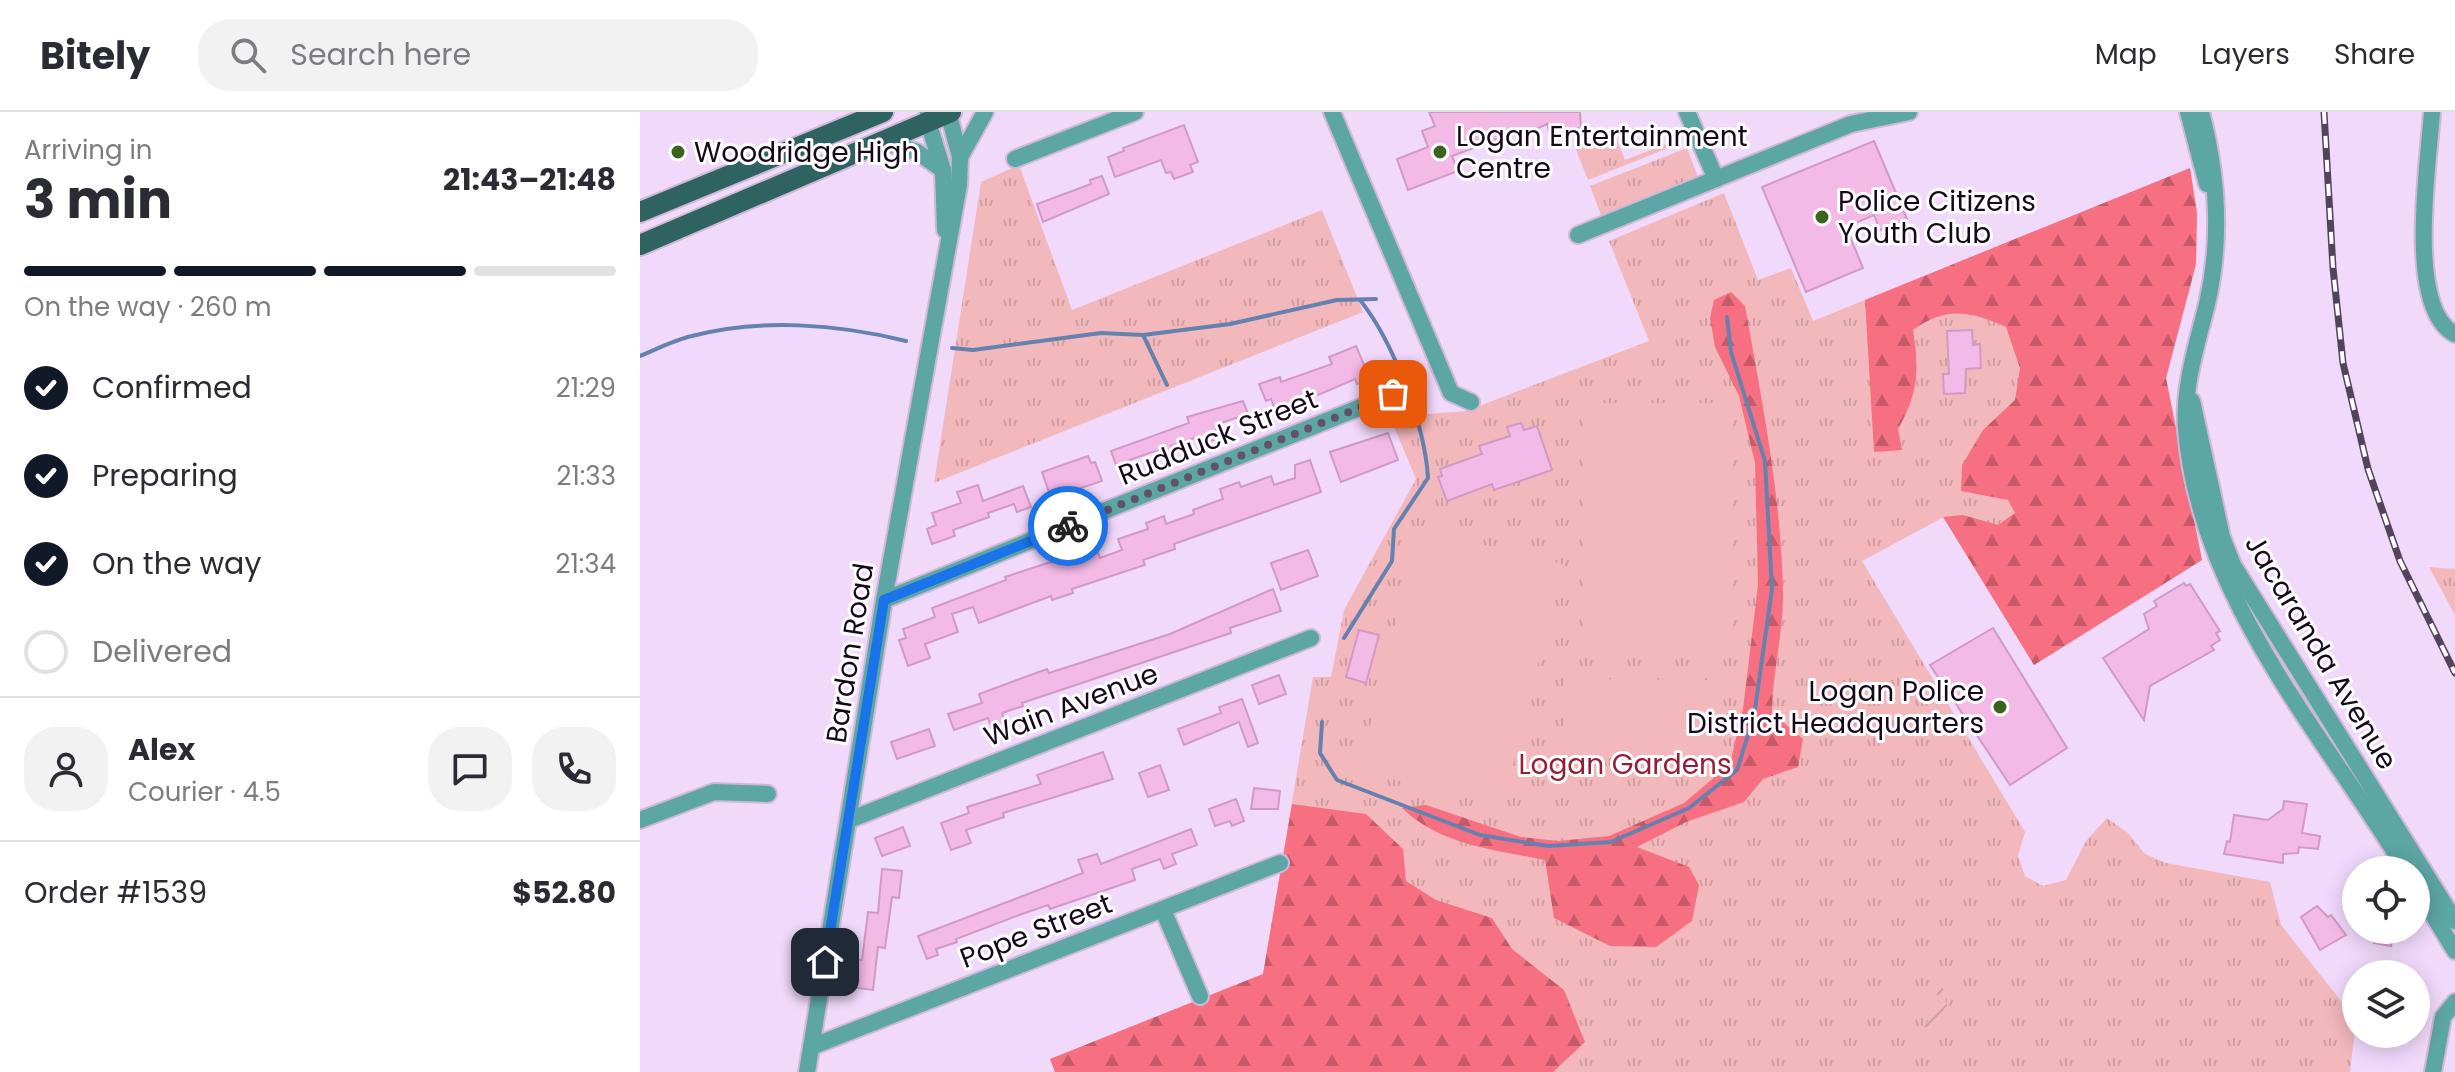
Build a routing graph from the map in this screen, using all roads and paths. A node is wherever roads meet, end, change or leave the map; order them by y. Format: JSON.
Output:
{"nodes":[{"id":1,"x":883,"y":112,"type":"edge"},
{"id":2,"x":950,"y":112,"type":"edge"},
{"id":3,"x":985,"y":112,"type":"edge"},
{"id":4,"x":1135,"y":112,"type":"edge"},
{"id":5,"x":1332,"y":112,"type":"edge"},
{"id":6,"x":1687,"y":112,"type":"edge"},
{"id":7,"x":1909,"y":112,"type":"edge"},
{"id":8,"x":2180,"y":112,"type":"edge"},
{"id":9,"x":2188,"y":112,"type":"edge"},
{"id":10,"x":2201,"y":112,"type":"edge"},
{"id":11,"x":2432,"y":112,"type":"edge"},
{"id":12,"x":928,"y":117,"type":"edge"},
{"id":13,"x":2196,"y":139,"type":"junction"},
{"id":14,"x":881,"y":141,"type":"junction"},
{"id":15,"x":960,"y":157,"type":"junction"},
{"id":16,"x":1015,"y":159,"type":"dead end"},
{"id":17,"x":943,"y":170,"type":"junction"},
{"id":18,"x":1716,"y":179,"type":"junction"},
{"id":19,"x":640,"y":212,"type":"edge"},
{"id":20,"x":2216,"y":225,"type":"junction"},
{"id":21,"x":1578,"y":235,"type":"dead end"},
{"id":22,"x":946,"y":243,"type":"junction"},
{"id":23,"x":640,"y":245,"type":"edge"},
{"id":24,"x":2455,"y":334,"type":"edge"},
{"id":25,"x":2189,"y":391,"type":"junction"},
{"id":26,"x":1393,"y":394,"type":"dead end"},
{"id":27,"x":1471,"y":402,"type":"dead end"},
{"id":28,"x":884,"y":600,"type":"junction"},
{"id":29,"x":1311,"y":638,"type":"dead end"},
{"id":30,"x":768,"y":794,"type":"dead end"},
{"id":31,"x":640,"y":820,"type":"edge"},
{"id":32,"x":849,"y":820,"type":"junction"},
{"id":33,"x":2397,"y":856,"type":"edge"},
{"id":34,"x":1280,"y":863,"type":"dead end"},
{"id":35,"x":1163,"y":910,"type":"junction"},
{"id":36,"x":2430,"y":910,"type":"edge"},
{"id":37,"x":2455,"y":921,"type":"edge"},
{"id":38,"x":2455,"y":951,"type":"edge"},
{"id":39,"x":1200,"y":996,"type":"dead end"},
{"id":40,"x":2455,"y":1002,"type":"edge"},
{"id":41,"x":811,"y":1047,"type":"junction"},
{"id":42,"x":807,"y":1072,"type":"edge"},
{"id":43,"x":2433,"y":1072,"type":"edge"}],
"edges":[{"from":1,"to":19,"type":"main road"},
{"from":2,"to":12,"type":"main road"},
{"from":2,"to":15,"type":"street","name":"Bardon Road"},
{"from":3,"to":15,"type":"street"},
{"from":4,"to":16,"type":"street"},
{"from":5,"to":27,"type":"street"},
{"from":6,"to":18,"type":"street"},
{"from":7,"to":18,"type":"street"},
{"from":8,"to":13,"type":"street"},
{"from":9,"to":13,"type":"street","name":"Jacaranda Avenue"},
{"from":10,"to":20,"type":"street","name":"Jacaranda Avenue"},
{"from":11,"to":24,"type":"street"},
{"from":12,"to":14,"type":"main road"},
{"from":12,"to":17,"type":"street","name":"Bardon Road"},
{"from":13,"to":20,"type":"street","name":"Jacaranda Avenue"},
{"from":14,"to":17,"type":"street"},
{"from":14,"to":23,"type":"main road"},
{"from":15,"to":22,"type":"street","name":"Bardon Road"},
{"from":17,"to":22,"type":"street","name":"Bardon Road"},
{"from":18,"to":21,"type":"street"},
{"from":20,"to":25,"type":"street","name":"Jacaranda Avenue"},
{"from":22,"to":28,"type":"street","name":"Bardon Road"},
{"from":25,"to":33,"type":"street","name":"Jacaranda Avenue"},
{"from":25,"to":37,"type":"street","name":"Jacaranda Avenue"},
{"from":26,"to":28,"type":"street","name":"Rudduck Street"},
{"from":28,"to":32,"type":"street","name":"Bardon Road"},
{"from":29,"to":32,"type":"street","name":"Wain Avenue"},
{"from":30,"to":31,"type":"street"},
{"from":32,"to":41,"type":"street","name":"Bardon Road"},
{"from":34,"to":35,"type":"street","name":"Pope Street"},
{"from":35,"to":39,"type":"street"},
{"from":35,"to":41,"type":"street","name":"Pope Street"},
{"from":36,"to":38,"type":"street"},
{"from":40,"to":43,"type":"street"},
{"from":41,"to":42,"type":"street","name":"Bardon Road"}]}
